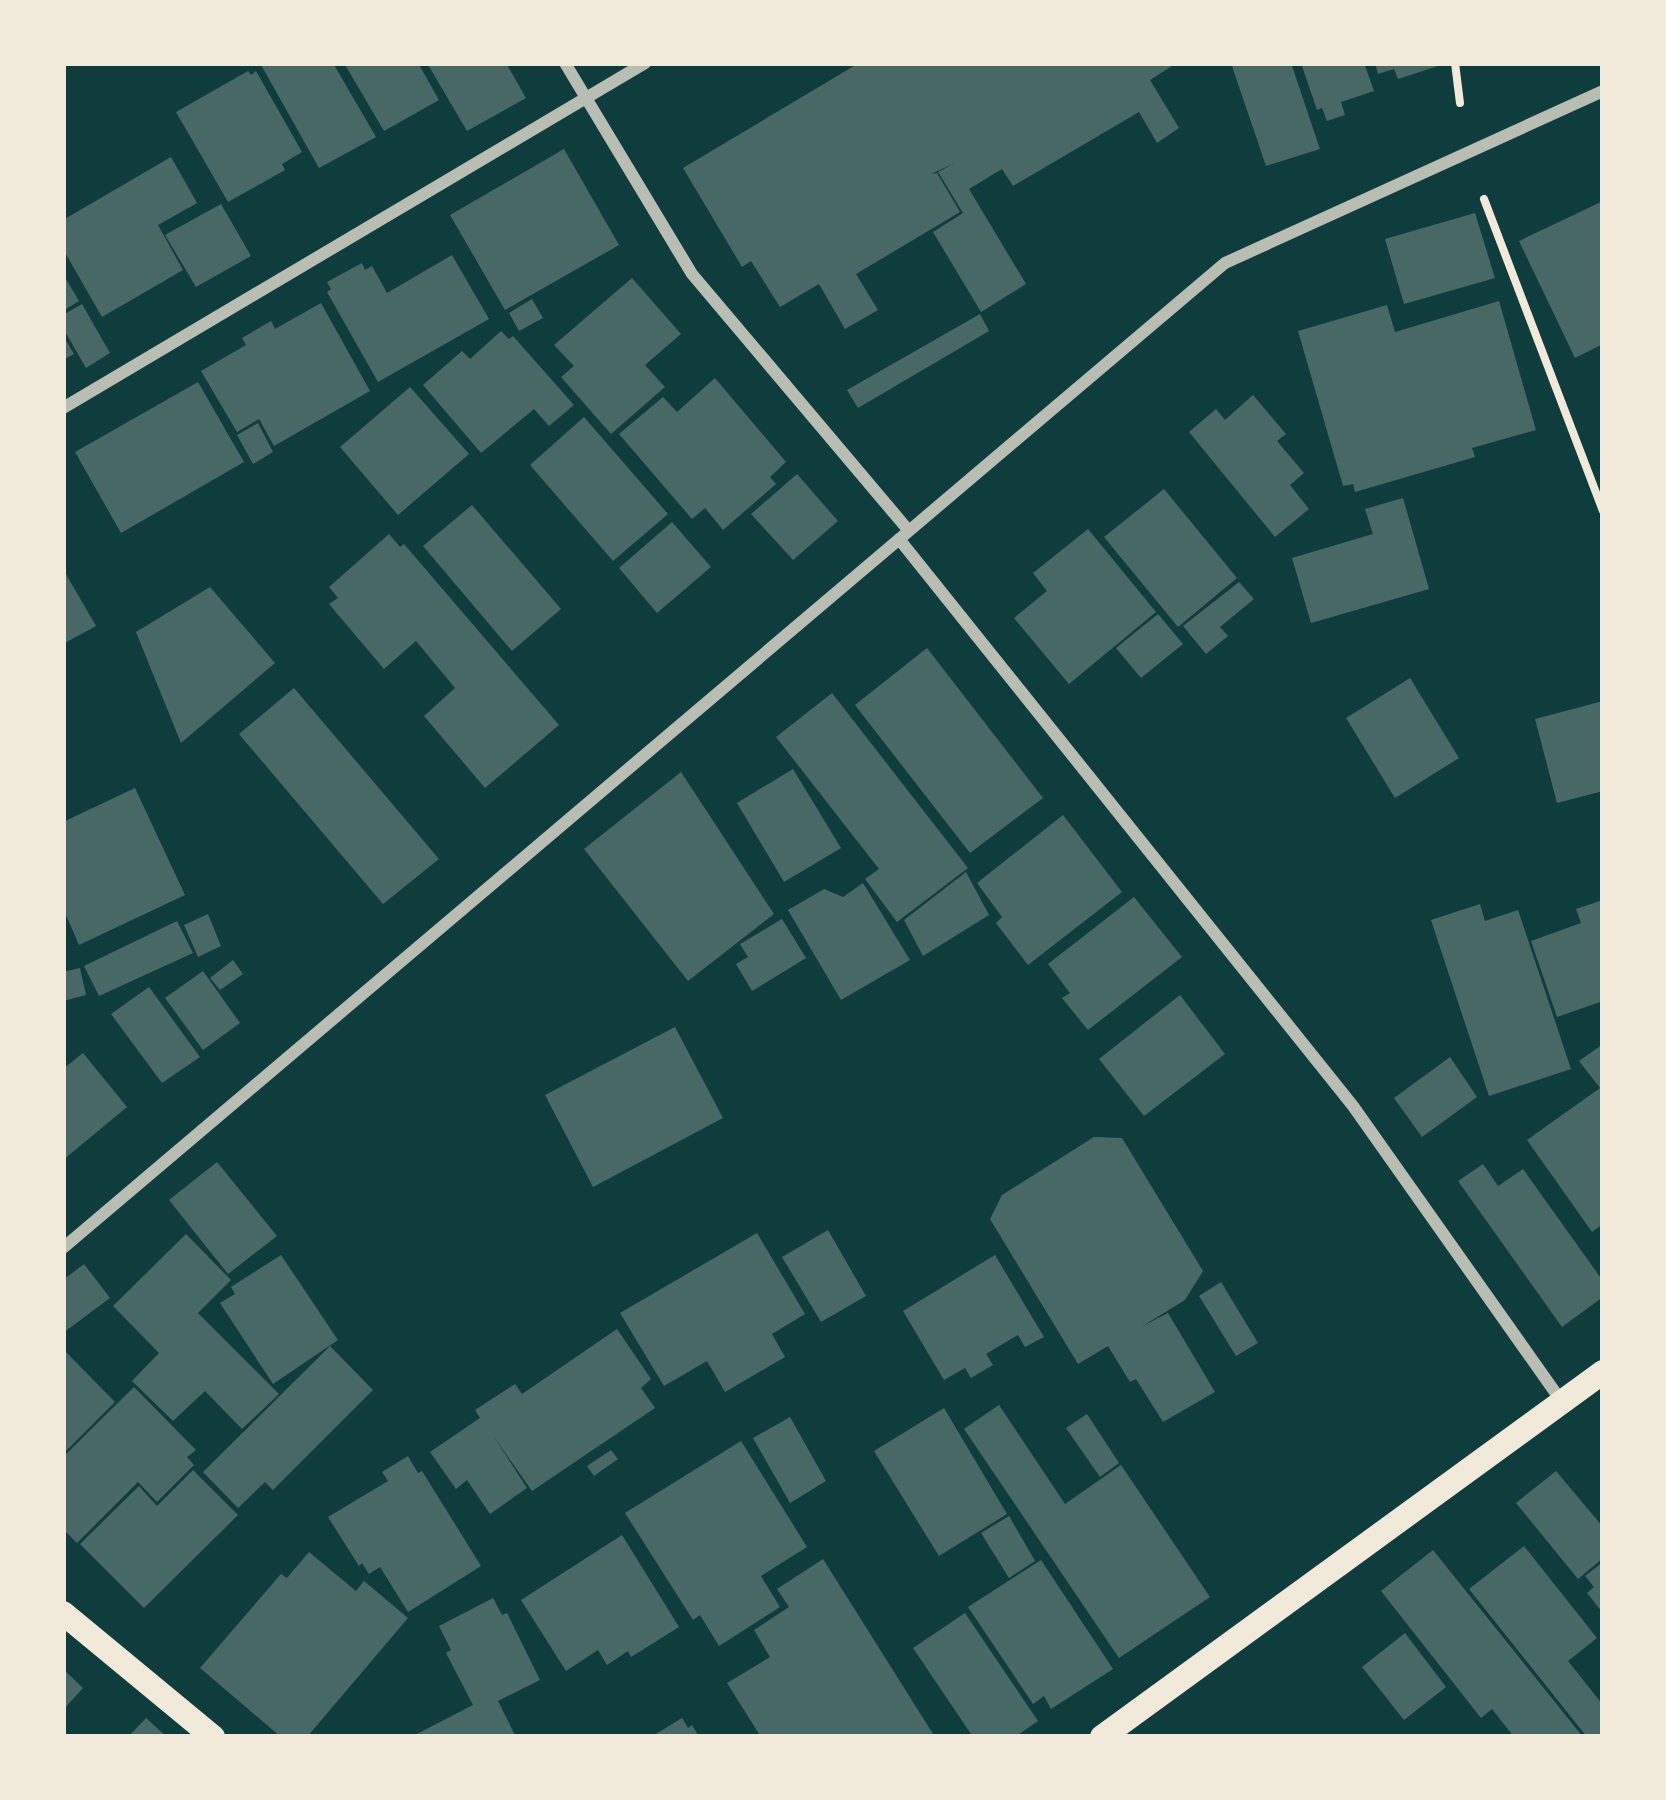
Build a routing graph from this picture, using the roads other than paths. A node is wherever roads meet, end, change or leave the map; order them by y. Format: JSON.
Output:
{"nodes":[{"id":1,"x":566,"y":63,"type":"edge"},
{"id":2,"x":645,"y":63,"type":"edge"},
{"id":3,"x":1603,"y":91,"type":"edge"},
{"id":4,"x":586,"y":98,"type":"junction"},
{"id":5,"x":63,"y":408,"type":"edge"},
{"id":6,"x":904,"y":535,"type":"junction"},
{"id":7,"x":63,"y":1248,"type":"edge"},
{"id":8,"x":1603,"y":1372,"type":"edge"},
{"id":9,"x":1562,"y":1402,"type":"junction"},
{"id":10,"x":63,"y":1612,"type":"edge"},
{"id":11,"x":213,"y":1737,"type":"edge"},
{"id":12,"x":1102,"y":1737,"type":"edge"}],
"edges":[{"from":1,"to":4,"type":"street"},
{"from":2,"to":4,"type":"street"},
{"from":3,"to":6,"type":"street"},
{"from":4,"to":5,"type":"street"},
{"from":4,"to":6,"type":"street"},
{"from":6,"to":7,"type":"street"},
{"from":6,"to":9,"type":"street"},
{"from":8,"to":9,"type":"main road"},
{"from":9,"to":12,"type":"main road"},
{"from":10,"to":11,"type":"main road"}]}
